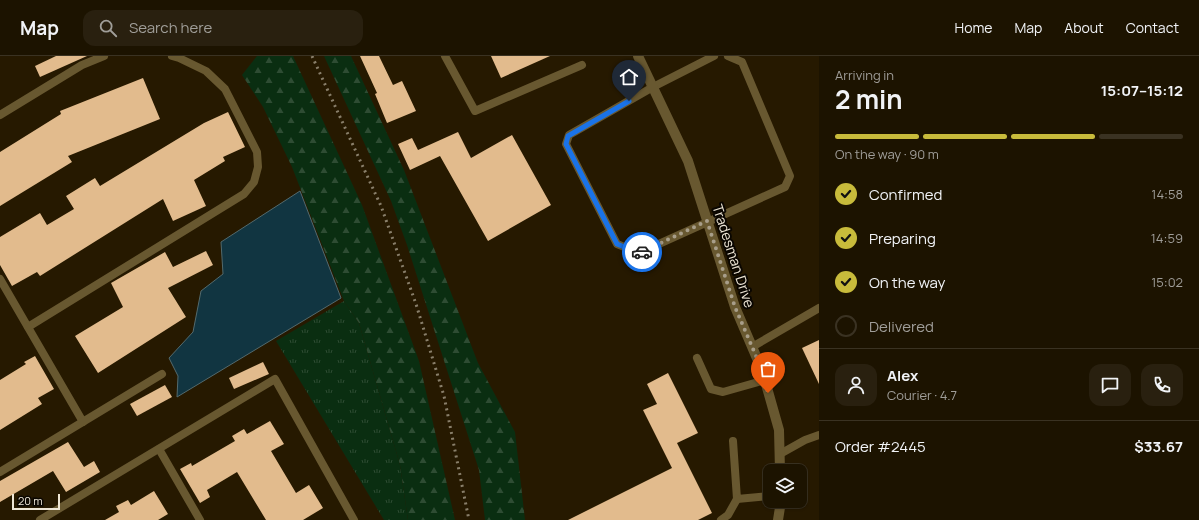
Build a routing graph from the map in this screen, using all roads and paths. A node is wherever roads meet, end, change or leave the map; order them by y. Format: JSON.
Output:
{"nodes":[{"id":1,"x":104,"y":56,"type":"edge"},
{"id":2,"x":172,"y":56,"type":"edge"},
{"id":3,"x":445,"y":56,"type":"edge"},
{"id":4,"x":638,"y":56,"type":"edge"},
{"id":5,"x":714,"y":56,"type":"edge"},
{"id":6,"x":728,"y":56,"type":"edge"},
{"id":7,"x":582,"y":65,"type":"dead end"},
{"id":8,"x":653,"y":87,"type":"junction"},
{"id":9,"x":0,"y":115,"type":"edge"},
{"id":10,"x":707,"y":221,"type":"junction"},
{"id":11,"x":0,"y":279,"type":"edge"},
{"id":12,"x":819,"y":308,"type":"edge"},
{"id":13,"x":28,"y":327,"type":"junction"},
{"id":14,"x":752,"y":347,"type":"junction"},
{"id":15,"x":697,"y":358,"type":"dead end"},
{"id":16,"x":162,"y":374,"type":"dead end"},
{"id":17,"x":765,"y":380,"type":"junction"},
{"id":18,"x":83,"y":422,"type":"junction"},
{"id":19,"x":819,"y":435,"type":"edge"},
{"id":20,"x":733,"y":441,"type":"dead end"},
{"id":21,"x":159,"y":449,"type":"junction"},
{"id":22,"x":780,"y":454,"type":"junction"},
{"id":23,"x":780,"y":464,"type":"edge"},
{"id":24,"x":0,"y":472,"type":"edge"},
{"id":25,"x":763,"y":497,"type":"edge"},
{"id":26,"x":737,"y":499,"type":"junction"},
{"id":27,"x":780,"y":508,"type":"edge"},
{"id":28,"x":40,"y":520,"type":"edge"},
{"id":29,"x":200,"y":520,"type":"edge"},
{"id":30,"x":354,"y":520,"type":"edge"},
{"id":31,"x":721,"y":520,"type":"edge"},
{"id":32,"x":778,"y":520,"type":"edge"}],
"edges":[{"from":1,"to":9,"type":"lane"},
{"from":2,"to":13,"type":"lane"},
{"from":3,"to":7,"type":"lane"},
{"from":4,"to":8,"type":"street","name":"Tradesman Drive"},
{"from":5,"to":8,"type":"lane"},
{"from":6,"to":10,"type":"lane"},
{"from":8,"to":10,"type":"street","name":"Tradesman Drive"},
{"from":8,"to":10,"type":"lane"},
{"from":10,"to":14,"type":"street","name":"Tradesman Drive"},
{"from":11,"to":13,"type":"lane"},
{"from":12,"to":14,"type":"lane"},
{"from":13,"to":18,"type":"lane"},
{"from":14,"to":17,"type":"street","name":"Tradesman Drive"},
{"from":15,"to":17,"type":"lane"},
{"from":16,"to":18,"type":"lane"},
{"from":17,"to":22,"type":"street","name":"Tradesman Drive"},
{"from":18,"to":24,"type":"lane"},
{"from":19,"to":22,"type":"lane"},
{"from":20,"to":26,"type":"lane"},
{"from":21,"to":28,"type":"lane"},
{"from":21,"to":29,"type":"lane"},
{"from":21,"to":30,"type":"lane"},
{"from":22,"to":23,"type":"street","name":"Tradesman Drive"},
{"from":25,"to":26,"type":"lane"},
{"from":26,"to":31,"type":"lane"},
{"from":27,"to":32,"type":"street"}]}
